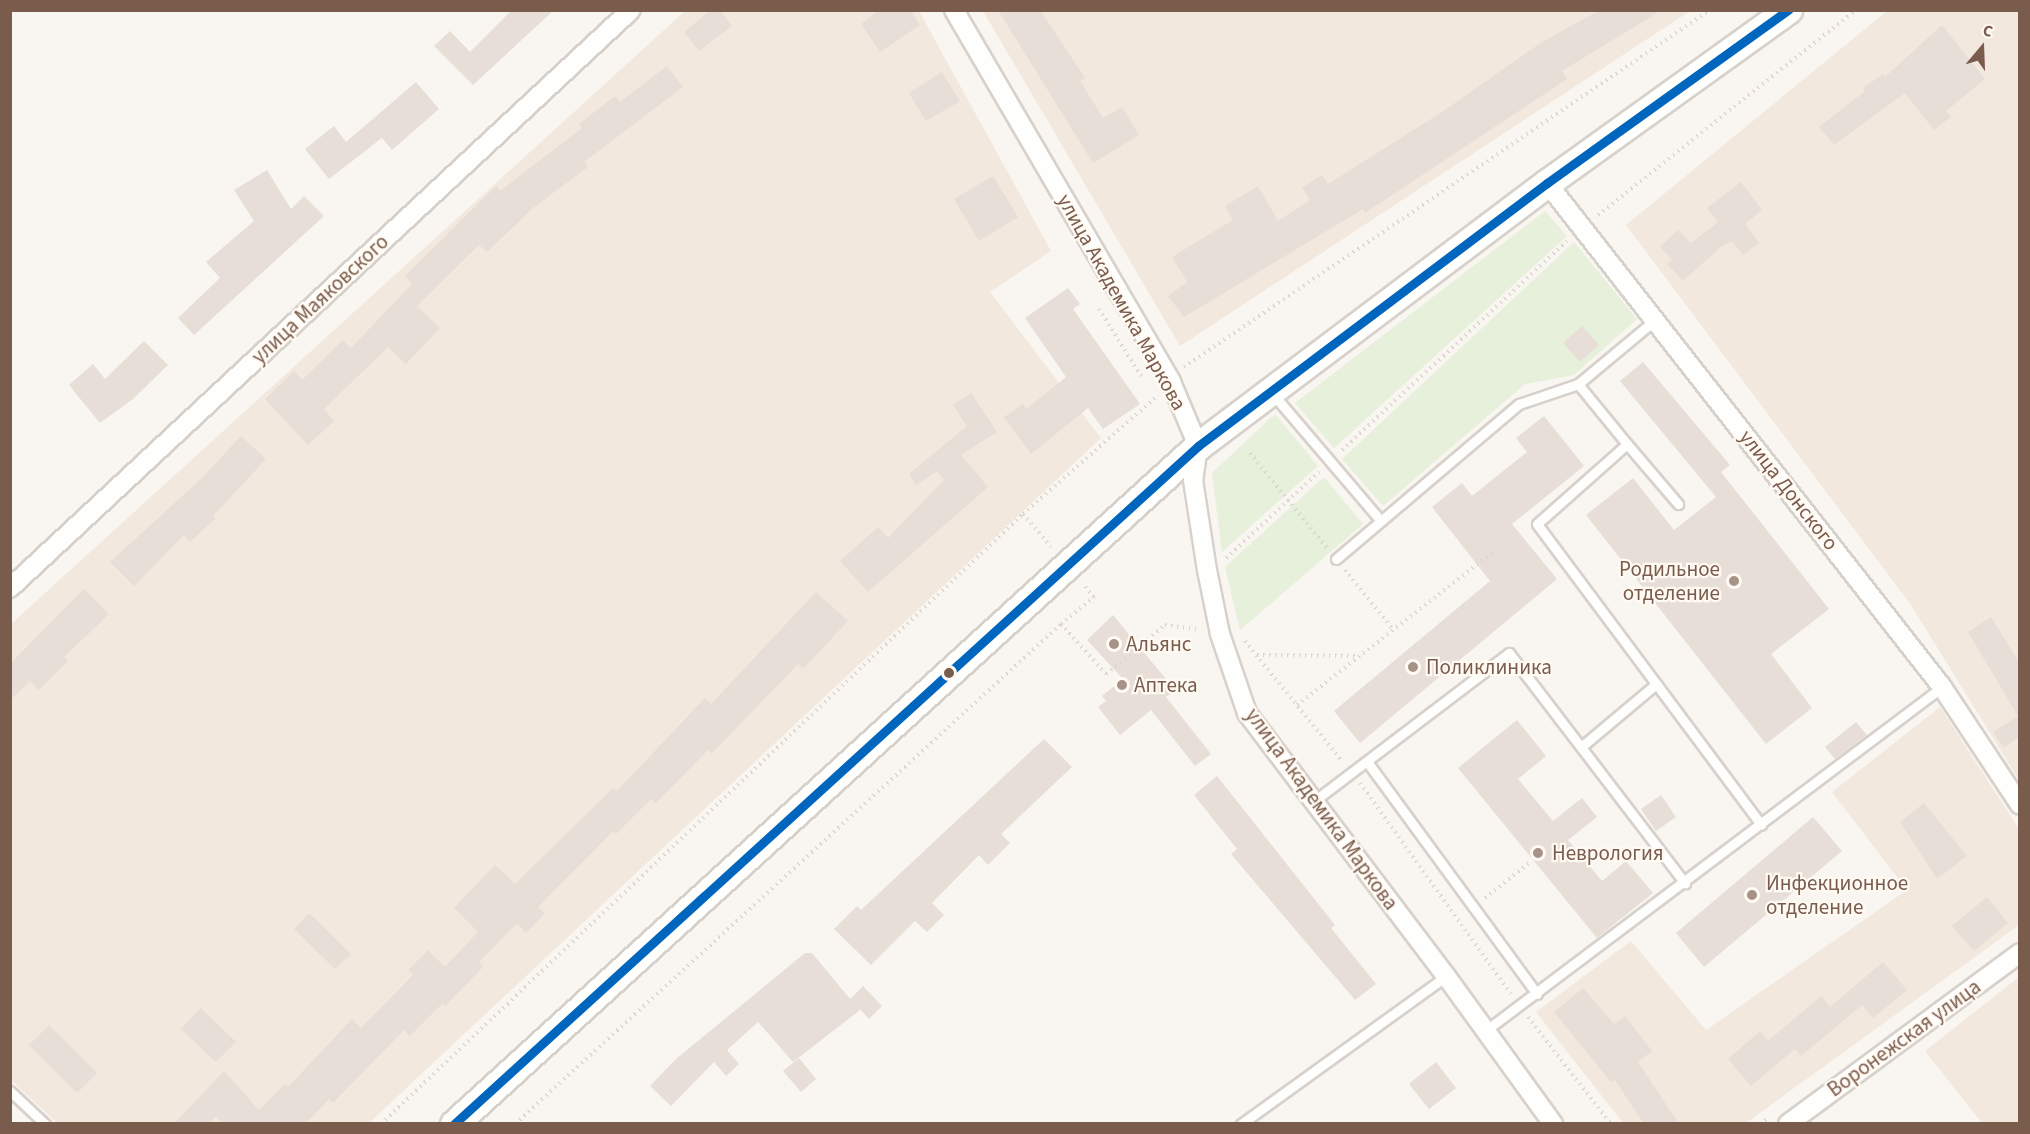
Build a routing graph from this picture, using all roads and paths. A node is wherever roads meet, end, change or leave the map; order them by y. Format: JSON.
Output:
{"nodes":[{"id":1,"x":632,"y":10,"type":"edge"},
{"id":2,"x":954,"y":10,"type":"edge"},
{"id":3,"x":1710,"y":10,"type":"edge"},
{"id":4,"x":1788,"y":10,"type":"edge"},
{"id":5,"x":1856,"y":10,"type":"edge"},
{"id":6,"x":1547,"y":183,"type":"junction"},
{"id":7,"x":1583,"y":226,"type":"junction"},
{"id":8,"x":1099,"y":309,"type":"dead end"},
{"id":9,"x":1656,"y":320,"type":"junction"},
{"id":10,"x":1143,"y":379,"type":"dead end"},
{"id":11,"x":1171,"y":382,"type":"junction"},
{"id":12,"x":1578,"y":384,"type":"junction"},
{"id":13,"x":1149,"y":388,"type":"dead end"},
{"id":14,"x":1270,"y":391,"type":"junction"},
{"id":15,"x":1155,"y":399,"type":"junction"},
{"id":16,"x":1627,"y":444,"type":"junction"},
{"id":17,"x":1198,"y":446,"type":"junction"},
{"id":18,"x":1250,"y":453,"type":"dead end"},
{"id":19,"x":1330,"y":462,"type":"junction"},
{"id":20,"x":1288,"y":500,"type":"junction"},
{"id":21,"x":1678,"y":504,"type":"dead end"},
{"id":22,"x":1381,"y":521,"type":"junction"},
{"id":23,"x":1494,"y":551,"type":"dead end"},
{"id":24,"x":1336,"y":560,"type":"junction"},
{"id":25,"x":1207,"y":570,"type":"junction"},
{"id":26,"x":10,"y":588,"type":"edge"},
{"id":27,"x":1393,"y":629,"type":"junction"},
{"id":28,"x":1220,"y":634,"type":"junction"},
{"id":29,"x":1257,"y":655,"type":"junction"},
{"id":30,"x":1359,"y":656,"type":"junction"},
{"id":31,"x":1656,"y":684,"type":"junction"},
{"id":32,"x":1942,"y":687,"type":"junction"},
{"id":33,"x":1298,"y":705,"type":"junction"},
{"id":34,"x":1581,"y":747,"type":"junction"},
{"id":35,"x":1368,"y":763,"type":"junction"},
{"id":36,"x":1353,"y":774,"type":"junction"},
{"id":37,"x":1314,"y":801,"type":"junction"},
{"id":38,"x":2019,"y":805,"type":"edge"},
{"id":39,"x":1761,"y":825,"type":"junction"},
{"id":40,"x":1529,"y":863,"type":"dead end"},
{"id":41,"x":1685,"y":883,"type":"junction"},
{"id":42,"x":1473,"y":908,"type":"junction"},
{"id":43,"x":1458,"y":921,"type":"junction"},
{"id":44,"x":2019,"y":953,"type":"edge"},
{"id":45,"x":1446,"y":976,"type":"junction"},
{"id":46,"x":1538,"y":994,"type":"junction"},
{"id":47,"x":1521,"y":1007,"type":"junction"},
{"id":48,"x":1485,"y":1031,"type":"junction"},
{"id":49,"x":10,"y":1091,"type":"edge"},
{"id":50,"x":45,"y":1124,"type":"edge"},
{"id":51,"x":381,"y":1124,"type":"edge"},
{"id":52,"x":454,"y":1124,"type":"edge"},
{"id":53,"x":515,"y":1124,"type":"edge"},
{"id":54,"x":1241,"y":1124,"type":"edge"},
{"id":55,"x":1552,"y":1124,"type":"edge"},
{"id":56,"x":1611,"y":1124,"type":"edge"},
{"id":57,"x":1788,"y":1124,"type":"edge"}],
"edges":[{"from":1,"to":26,"type":"street","name":"улица Маяковского"},
{"from":2,"to":11,"type":"street","name":"улица Академика Маркова"},
{"from":3,"to":11,"type":"path"},
{"from":4,"to":6,"type":"street"},
{"from":5,"to":7,"type":"path"},
{"from":6,"to":7,"type":"street","name":"улица Донского"},
{"from":6,"to":14,"type":"street"},
{"from":7,"to":9,"type":"street","name":"улица Донского"},
{"from":7,"to":19,"type":"path"},
{"from":8,"to":10,"type":"path"},
{"from":9,"to":12,"type":"lane"},
{"from":9,"to":32,"type":"street","name":"улица Донского"},
{"from":11,"to":15,"type":"path"},
{"from":11,"to":17,"type":"street","name":"улица Академика Маркова"},
{"from":12,"to":16,"type":"lane"},
{"from":12,"to":22,"type":"lane"},
{"from":13,"to":15,"type":"path"},
{"from":14,"to":17,"type":"street"},
{"from":14,"to":19,"type":"lane"},
{"from":15,"to":51,"type":"path"},
{"from":16,"to":21,"type":"lane"},
{"from":16,"to":31,"type":"lane"},
{"from":17,"to":25,"type":"street","name":"улица Академика Маркова"},
{"from":17,"to":52,"type":"street"},
{"from":18,"to":20,"type":"path"},
{"from":19,"to":20,"type":"path"},
{"from":19,"to":22,"type":"lane"},
{"from":20,"to":24,"type":"path"},
{"from":20,"to":25,"type":"path"},
{"from":22,"to":24,"type":"lane"},
{"from":23,"to":27,"type":"path"},
{"from":24,"to":27,"type":"path"},
{"from":25,"to":28,"type":"street","name":"улица Академика Маркова"},
{"from":27,"to":30,"type":"path"},
{"from":28,"to":29,"type":"path"},
{"from":28,"to":37,"type":"street","name":"улица Академика Маркова"},
{"from":28,"to":53,"type":"path"},
{"from":29,"to":30,"type":"path"},
{"from":29,"to":33,"type":"path"},
{"from":30,"to":33,"type":"path"},
{"from":31,"to":34,"type":"lane"},
{"from":31,"to":39,"type":"lane"},
{"from":32,"to":38,"type":"street","name":"улица Донского"},
{"from":32,"to":39,"type":"lane"},
{"from":33,"to":36,"type":"path"},
{"from":34,"to":35,"type":"lane"},
{"from":34,"to":41,"type":"lane"},
{"from":35,"to":36,"type":"lane"},
{"from":35,"to":42,"type":"lane"},
{"from":36,"to":37,"type":"lane"},
{"from":36,"to":43,"type":"path"},
{"from":37,"to":45,"type":"street","name":"улица Академика Маркова"},
{"from":39,"to":41,"type":"lane"},
{"from":40,"to":42,"type":"path"},
{"from":41,"to":46,"type":"lane"},
{"from":42,"to":43,"type":"path"},
{"from":42,"to":46,"type":"lane"},
{"from":43,"to":47,"type":"path"},
{"from":44,"to":57,"type":"street","name":"Воронежская улица"},
{"from":45,"to":48,"type":"street","name":"улица Академика Маркова"},
{"from":45,"to":54,"type":"lane"},
{"from":46,"to":47,"type":"lane"},
{"from":47,"to":48,"type":"lane"},
{"from":47,"to":56,"type":"path"},
{"from":48,"to":55,"type":"street","name":"улица Академика Маркова"},
{"from":49,"to":50,"type":"lane"}]}
